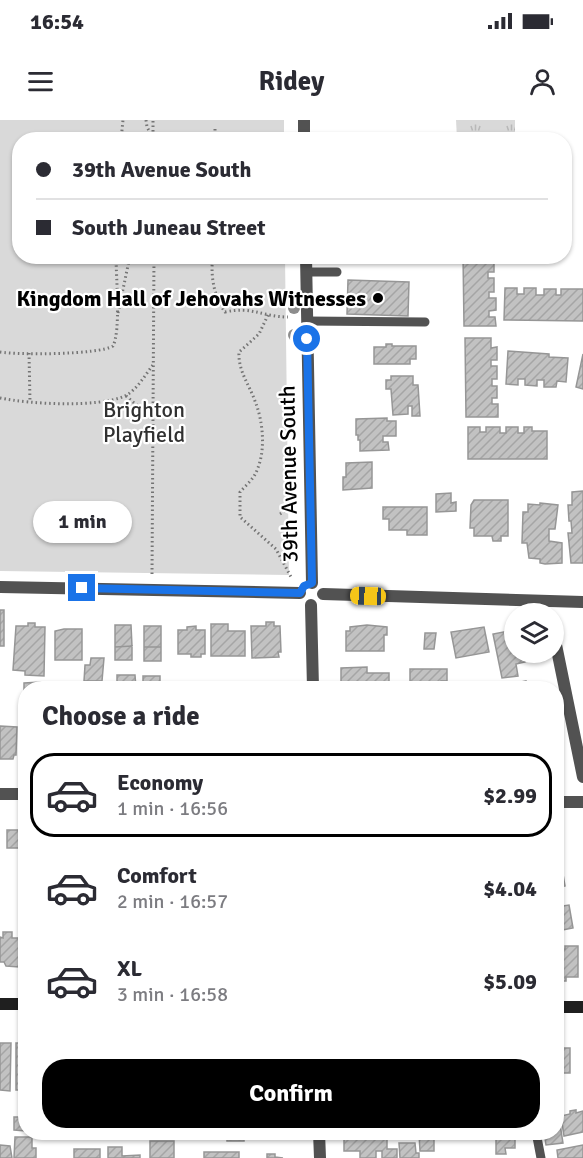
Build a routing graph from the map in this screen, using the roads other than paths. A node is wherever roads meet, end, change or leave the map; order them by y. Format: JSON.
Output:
{"nodes":[{"id":1,"x":306,"y":264,"type":"edge"},
{"id":2,"x":306,"y":272,"type":"junction"},
{"id":3,"x":337,"y":272,"type":"dead end"},
{"id":4,"x":307,"y":321,"type":"junction"},
{"id":5,"x":425,"y":322,"type":"dead end"},
{"id":6,"x":312,"y":583,"type":"junction"},
{"id":7,"x":0,"y":587,"type":"edge"},
{"id":8,"x":300,"y":593,"type":"junction"},
{"id":9,"x":323,"y":594,"type":"junction"},
{"id":10,"x":583,"y":602,"type":"edge"},
{"id":11,"x":311,"y":605,"type":"junction"},
{"id":12,"x":504,"y":605,"type":"edge"},
{"id":13,"x":564,"y":605,"type":"edge"},
{"id":14,"x":560,"y":663,"type":"edge"},
{"id":15,"x":313,"y":681,"type":"edge"},
{"id":16,"x":563,"y":681,"type":"edge"},
{"id":17,"x":564,"y":684,"type":"edge"},
{"id":18,"x":583,"y":777,"type":"edge"},
{"id":19,"x":0,"y":794,"type":"edge"},
{"id":20,"x":18,"y":794,"type":"edge"},
{"id":21,"x":564,"y":802,"type":"edge"},
{"id":22,"x":583,"y":802,"type":"edge"},
{"id":23,"x":0,"y":1004,"type":"edge"},
{"id":24,"x":18,"y":1004,"type":"edge"},
{"id":25,"x":564,"y":1006,"type":"edge"},
{"id":26,"x":583,"y":1007,"type":"edge"},
{"id":27,"x":319,"y":1140,"type":"edge"},
{"id":28,"x":538,"y":1140,"type":"edge"},
{"id":29,"x":320,"y":1158,"type":"edge"},
{"id":30,"x":541,"y":1158,"type":"edge"}],
"edges":[{"from":1,"to":2,"type":"street","name":"39th Avenue South"},
{"from":2,"to":3,"type":"lane"},
{"from":2,"to":4,"type":"street","name":"39th Avenue South"},
{"from":4,"to":5,"type":"lane"},
{"from":4,"to":6,"type":"street","name":"39th Avenue South"},
{"from":6,"to":8,"type":"street"},
{"from":6,"to":9,"type":"street"},
{"from":7,"to":8,"type":"street"},
{"from":8,"to":11,"type":"street"},
{"from":9,"to":11,"type":"street"},
{"from":9,"to":12,"type":"street"},
{"from":10,"to":13,"type":"street"},
{"from":11,"to":15,"type":"street"},
{"from":14,"to":16,"type":"street"},
{"from":17,"to":18,"type":"street"},
{"from":19,"to":20,"type":"street"},
{"from":21,"to":22,"type":"street"},
{"from":23,"to":24,"type":"street"},
{"from":25,"to":26,"type":"street"},
{"from":27,"to":29,"type":"street"},
{"from":28,"to":30,"type":"lane"}]}
